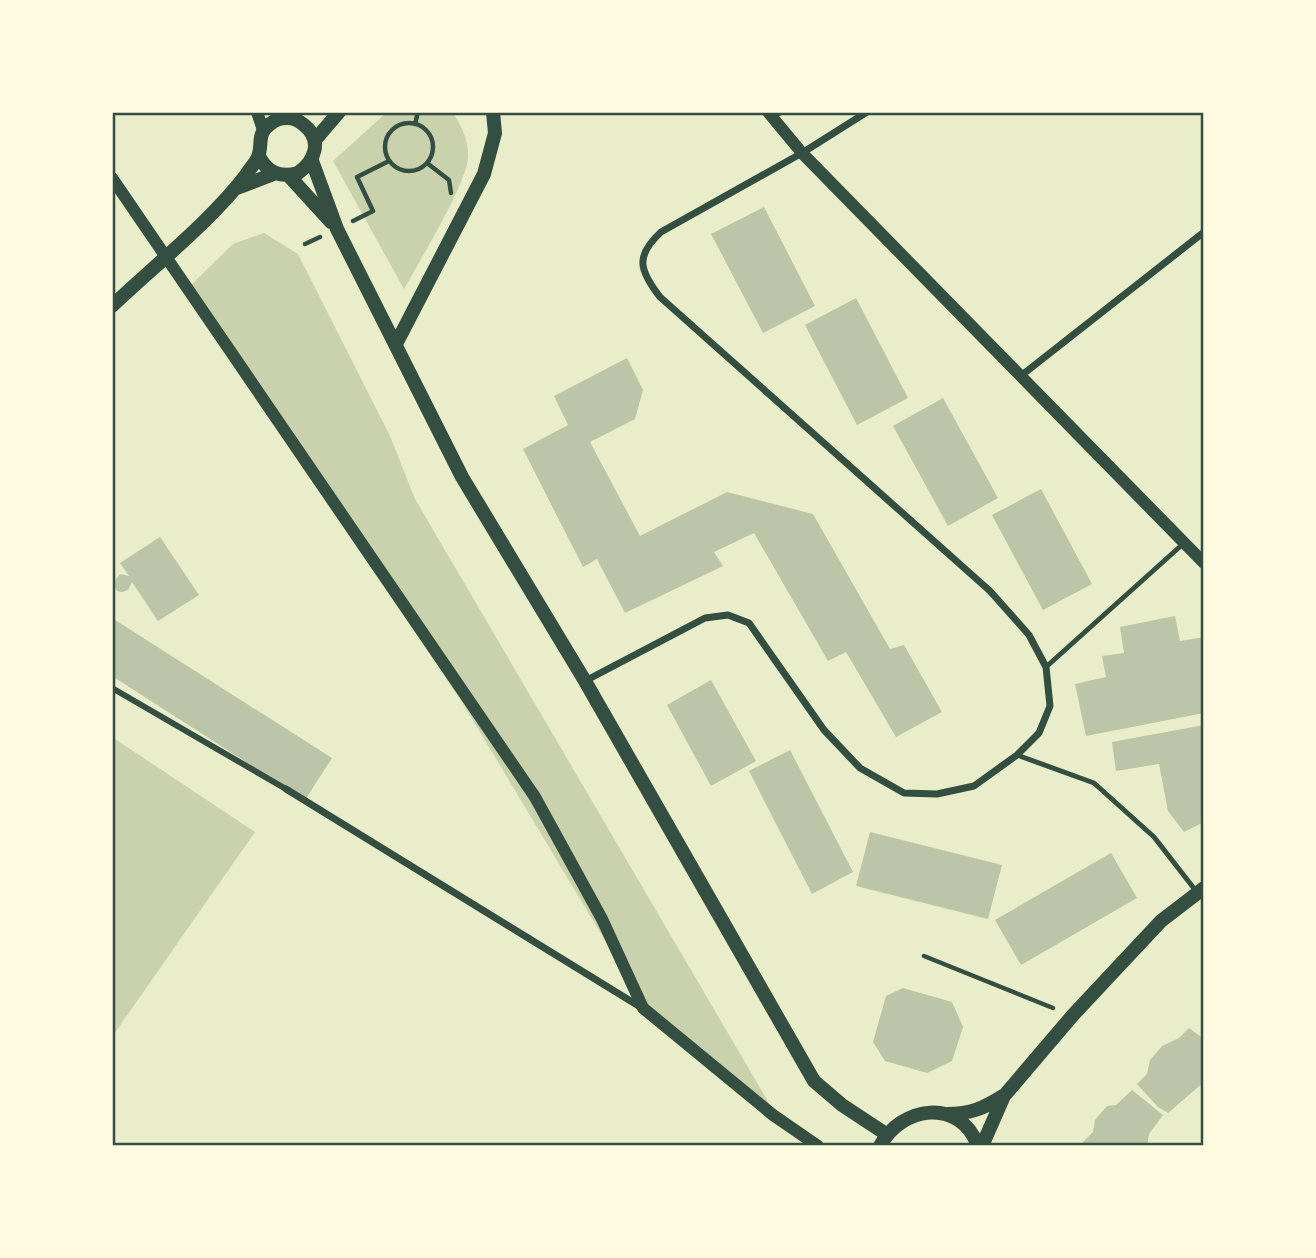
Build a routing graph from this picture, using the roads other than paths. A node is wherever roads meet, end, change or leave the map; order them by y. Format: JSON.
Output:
{"nodes":[{"id":1,"x":257,"y":112,"type":"edge"},
{"id":2,"x":314,"y":112,"type":"edge"},
{"id":3,"x":339,"y":112,"type":"edge"},
{"id":4,"x":493,"y":112,"type":"edge"},
{"id":5,"x":867,"y":112,"type":"edge"},
{"id":6,"x":774,"y":114,"type":"edge"},
{"id":7,"x":281,"y":115,"type":"edge"},
{"id":8,"x":301,"y":122,"type":"junction"},
{"id":9,"x":263,"y":130,"type":"junction"},
{"id":10,"x":315,"y":140,"type":"junction"},
{"id":11,"x":802,"y":153,"type":"junction"},
{"id":12,"x":259,"y":156,"type":"junction"},
{"id":13,"x":312,"y":161,"type":"junction"},
{"id":14,"x":283,"y":174,"type":"junction"},
{"id":15,"x":112,"y":178,"type":"edge"},
{"id":16,"x":230,"y":193,"type":"junction"},
{"id":17,"x":337,"y":229,"type":"junction"},
{"id":18,"x":1204,"y":232,"type":"edge"},
{"id":19,"x":112,"y":306,"type":"edge"},
{"id":20,"x":396,"y":344,"type":"junction"},
{"id":21,"x":1022,"y":375,"type":"junction"},
{"id":22,"x":1184,"y":543,"type":"junction"},
{"id":23,"x":1204,"y":563,"type":"edge"},
{"id":24,"x":1046,"y":667,"type":"junction"},
{"id":25,"x":585,"y":681,"type":"junction"},
{"id":26,"x":112,"y":688,"type":"edge"},
{"id":27,"x":1017,"y":755,"type":"junction"},
{"id":28,"x":286,"y":789,"type":"joint"},
{"id":29,"x":1200,"y":890,"type":"edge"},
{"id":30,"x":643,"y":1009,"type":"junction"},
{"id":31,"x":1004,"y":1096,"type":"junction"},
{"id":32,"x":941,"y":1114,"type":"junction"},
{"id":33,"x":883,"y":1140,"type":"edge"},
{"id":34,"x":818,"y":1146,"type":"edge"},
{"id":35,"x":980,"y":1146,"type":"edge"}],
"edges":[{"from":1,"to":9,"type":"street"},
{"from":2,"to":8,"type":"main road"},
{"from":3,"to":10,"type":"main road"},
{"from":4,"to":20,"type":"main road"},
{"from":5,"to":11,"type":"street"},
{"from":6,"to":11,"type":"street"},
{"from":7,"to":8,"type":"main road"},
{"from":7,"to":9,"type":"main road"},
{"from":8,"to":10,"type":"main road"},
{"from":9,"to":12,"type":"main road"},
{"from":10,"to":13,"type":"main road"},
{"from":11,"to":21,"type":"street"},
{"from":11,"to":24,"type":"street"},
{"from":12,"to":14,"type":"main road"},
{"from":12,"to":16,"type":"main road"},
{"from":13,"to":14,"type":"main road"},
{"from":13,"to":17,"type":"main road"},
{"from":14,"to":16,"type":"main road"},
{"from":14,"to":17,"type":"main road"},
{"from":15,"to":30,"type":"street"},
{"from":16,"to":19,"type":"main road"},
{"from":17,"to":20,"type":"main road"},
{"from":18,"to":21,"type":"street"},
{"from":20,"to":25,"type":"main road"},
{"from":21,"to":22,"type":"street"},
{"from":22,"to":23,"type":"street"},
{"from":22,"to":24,"type":"lane"},
{"from":24,"to":27,"type":"street"},
{"from":25,"to":27,"type":"street"},
{"from":25,"to":33,"type":"main road"},
{"from":26,"to":28,"type":"street"},
{"from":27,"to":29,"type":"lane"},
{"from":28,"to":30,"type":"street"},
{"from":29,"to":31,"type":"main road"},
{"from":30,"to":34,"type":"street"},
{"from":31,"to":32,"type":"main road"},
{"from":31,"to":35,"type":"main road"},
{"from":32,"to":33,"type":"main road"},
{"from":32,"to":35,"type":"main road"}]}
